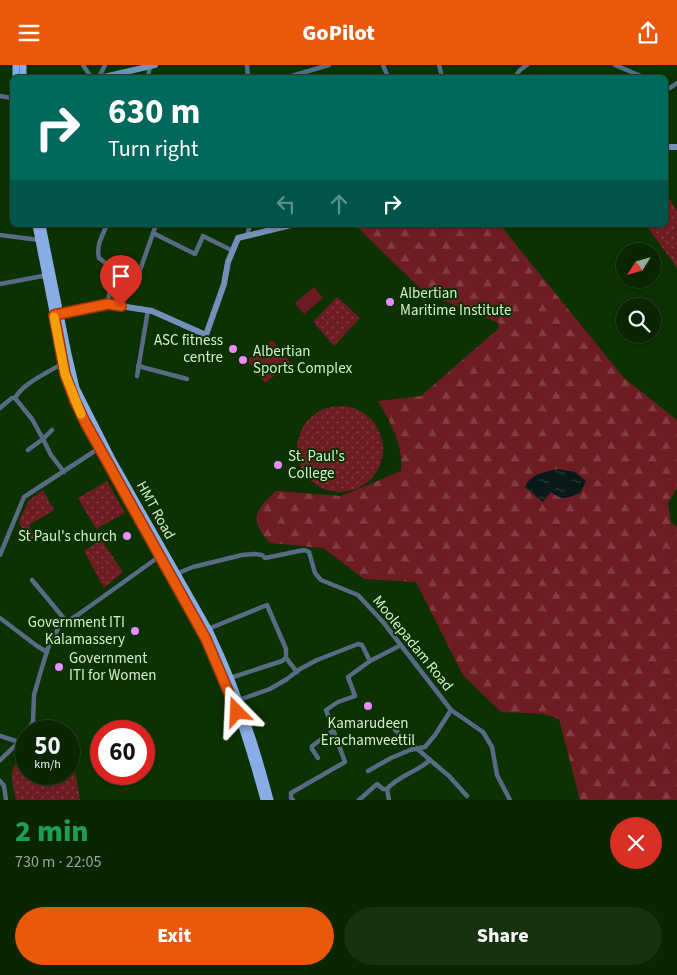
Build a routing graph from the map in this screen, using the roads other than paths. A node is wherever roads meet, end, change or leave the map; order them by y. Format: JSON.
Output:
{"nodes":[{"id":1,"x":328,"y":65,"type":"edge"},
{"id":2,"x":527,"y":65,"type":"edge"},
{"id":3,"x":615,"y":65,"type":"edge"},
{"id":4,"x":152,"y":66,"type":"edge"},
{"id":5,"x":113,"y":75,"type":"edge"},
{"id":6,"x":295,"y":75,"type":"edge"},
{"id":7,"x":516,"y":75,"type":"edge"},
{"id":8,"x":638,"y":75,"type":"edge"},
{"id":9,"x":36,"y":227,"type":"edge"},
{"id":10,"x":42,"y":227,"type":"edge"},
{"id":11,"x":107,"y":227,"type":"edge"},
{"id":12,"x":155,"y":227,"type":"edge"},
{"id":13,"x":249,"y":227,"type":"edge"},
{"id":14,"x":283,"y":227,"type":"edge"},
{"id":15,"x":153,"y":233,"type":"junction"},
{"id":16,"x":0,"y":235,"type":"edge"},
{"id":17,"x":247,"y":236,"type":"junction"},
{"id":18,"x":39,"y":240,"type":"junction"},
{"id":19,"x":233,"y":251,"type":"junction"},
{"id":20,"x":115,"y":266,"type":"junction"},
{"id":21,"x":49,"y":275,"type":"junction"},
{"id":22,"x":0,"y":284,"type":"edge"},
{"id":23,"x":108,"y":304,"type":"junction"},
{"id":24,"x":148,"y":310,"type":"junction"},
{"id":25,"x":57,"y":314,"type":"junction"},
{"id":26,"x":63,"y":363,"type":"junction"},
{"id":27,"x":138,"y":366,"type":"junction"},
{"id":28,"x":137,"y":376,"type":"dead end"},
{"id":29,"x":187,"y":379,"type":"dead end"},
{"id":30,"x":15,"y":398,"type":"junction"},
{"id":31,"x":0,"y":407,"type":"edge"},
{"id":32,"x":52,"y":430,"type":"dead end"},
{"id":33,"x":43,"y":439,"type":"junction"},
{"id":34,"x":102,"y":446,"type":"junction"},
{"id":35,"x":28,"y":450,"type":"dead end"},
{"id":36,"x":64,"y":472,"type":"junction"},
{"id":37,"x":154,"y":540,"type":"junction"},
{"id":38,"x":0,"y":555,"type":"edge"},
{"id":39,"x":160,"y":556,"type":"junction"},
{"id":40,"x":176,"y":574,"type":"junction"},
{"id":41,"x":32,"y":580,"type":"dead end"},
{"id":42,"x":190,"y":603,"type":"junction"},
{"id":43,"x":0,"y":618,"type":"edge"},
{"id":44,"x":67,"y":622,"type":"junction"},
{"id":45,"x":208,"y":629,"type":"junction"},
{"id":46,"x":401,"y":645,"type":"junction"},
{"id":47,"x":47,"y":652,"type":"junction"},
{"id":48,"x":286,"y":658,"type":"junction"},
{"id":49,"x":370,"y":661,"type":"junction"},
{"id":50,"x":297,"y":672,"type":"junction"},
{"id":51,"x":230,"y":678,"type":"junction"},
{"id":52,"x":239,"y":701,"type":"junction"},
{"id":53,"x":451,"y":710,"type":"junction"},
{"id":54,"x":33,"y":720,"type":"edge"},
{"id":55,"x":334,"y":730,"type":"junction"},
{"id":56,"x":395,"y":730,"type":"dead end"},
{"id":57,"x":0,"y":736,"type":"edge"},
{"id":58,"x":15,"y":741,"type":"edge"},
{"id":59,"x":15,"y":746,"type":"edge"},
{"id":60,"x":419,"y":749,"type":"junction"},
{"id":61,"x":318,"y":757,"type":"dead end"},
{"id":62,"x":0,"y":760,"type":"edge"},
{"id":63,"x":430,"y":760,"type":"junction"},
{"id":64,"x":368,"y":771,"type":"dead end"},
{"id":65,"x":0,"y":781,"type":"edge"},
{"id":66,"x":386,"y":789,"type":"junction"},
{"id":67,"x":467,"y":796,"type":"dead end"},
{"id":68,"x":6,"y":800,"type":"edge"},
{"id":69,"x":264,"y":800,"type":"edge"},
{"id":70,"x":270,"y":800,"type":"edge"},
{"id":71,"x":293,"y":800,"type":"edge"},
{"id":72,"x":358,"y":800,"type":"edge"},
{"id":73,"x":389,"y":800,"type":"edge"},
{"id":74,"x":510,"y":800,"type":"edge"}],
"edges":[{"from":1,"to":6,"type":"street"},
{"from":2,"to":7,"type":"street"},
{"from":3,"to":8,"type":"street"},
{"from":4,"to":5,"type":"street"},
{"from":9,"to":18,"type":"main road","name":"HMT Road"},
{"from":10,"to":21,"type":"main road","name":"HMT Road"},
{"from":11,"to":20,"type":"street"},
{"from":12,"to":15,"type":"street"},
{"from":13,"to":17,"type":"street"},
{"from":14,"to":17,"type":"street"},
{"from":15,"to":19,"type":"street"},
{"from":15,"to":20,"type":"street"},
{"from":16,"to":18,"type":"street"},
{"from":17,"to":19,"type":"street"},
{"from":18,"to":21,"type":"main road","name":"HMT Road"},
{"from":19,"to":24,"type":"street"},
{"from":20,"to":23,"type":"street"},
{"from":21,"to":22,"type":"street"},
{"from":21,"to":25,"type":"main road","name":"HMT Road"},
{"from":23,"to":24,"type":"street"},
{"from":23,"to":25,"type":"street"},
{"from":24,"to":27,"type":"street"},
{"from":25,"to":26,"type":"main road","name":"HMT Road"},
{"from":25,"to":34,"type":"main road","name":"HMT Road"},
{"from":26,"to":30,"type":"street"},
{"from":26,"to":34,"type":"main road","name":"HMT Road"},
{"from":27,"to":28,"type":"street"},
{"from":27,"to":29,"type":"street"},
{"from":30,"to":31,"type":"street"},
{"from":30,"to":33,"type":"street"},
{"from":32,"to":33,"type":"street"},
{"from":33,"to":35,"type":"street"},
{"from":33,"to":36,"type":"street"},
{"from":34,"to":36,"type":"street"},
{"from":34,"to":37,"type":"main road","name":"HMT Road"},
{"from":36,"to":38,"type":"street"},
{"from":37,"to":39,"type":"main road","name":"HMT Road"},
{"from":37,"to":40,"type":"main road","name":"HMT Road"},
{"from":39,"to":42,"type":"main road","name":"HMT Road"},
{"from":39,"to":44,"type":"street"},
{"from":40,"to":42,"type":"main road","name":"HMT Road"},
{"from":40,"to":46,"type":"street","name":"Moolepadam Road"},
{"from":41,"to":44,"type":"street"},
{"from":42,"to":45,"type":"main road","name":"HMT Road"},
{"from":42,"to":69,"type":"main road","name":"HMT Road"},
{"from":43,"to":47,"type":"street"},
{"from":44,"to":47,"type":"street"},
{"from":45,"to":48,"type":"street"},
{"from":45,"to":51,"type":"main road","name":"HMT Road"},
{"from":46,"to":49,"type":"street"},
{"from":46,"to":53,"type":"street","name":"Moolepadam Road"},
{"from":47,"to":54,"type":"street"},
{"from":48,"to":50,"type":"street"},
{"from":48,"to":51,"type":"street"},
{"from":49,"to":50,"type":"street"},
{"from":49,"to":55,"type":"street"},
{"from":50,"to":52,"type":"street"},
{"from":51,"to":52,"type":"main road","name":"HMT Road"},
{"from":52,"to":70,"type":"main road","name":"HMT Road"},
{"from":53,"to":60,"type":"street"},
{"from":53,"to":74,"type":"street","name":"Moolepadam Road"},
{"from":55,"to":61,"type":"street"},
{"from":55,"to":71,"type":"street"},
{"from":56,"to":60,"type":"street"},
{"from":57,"to":58,"type":"street"},
{"from":59,"to":62,"type":"street"},
{"from":60,"to":63,"type":"street"},
{"from":60,"to":64,"type":"street"},
{"from":63,"to":66,"type":"street"},
{"from":63,"to":67,"type":"street"},
{"from":65,"to":68,"type":"street"},
{"from":66,"to":72,"type":"street"},
{"from":66,"to":73,"type":"street"}]}
